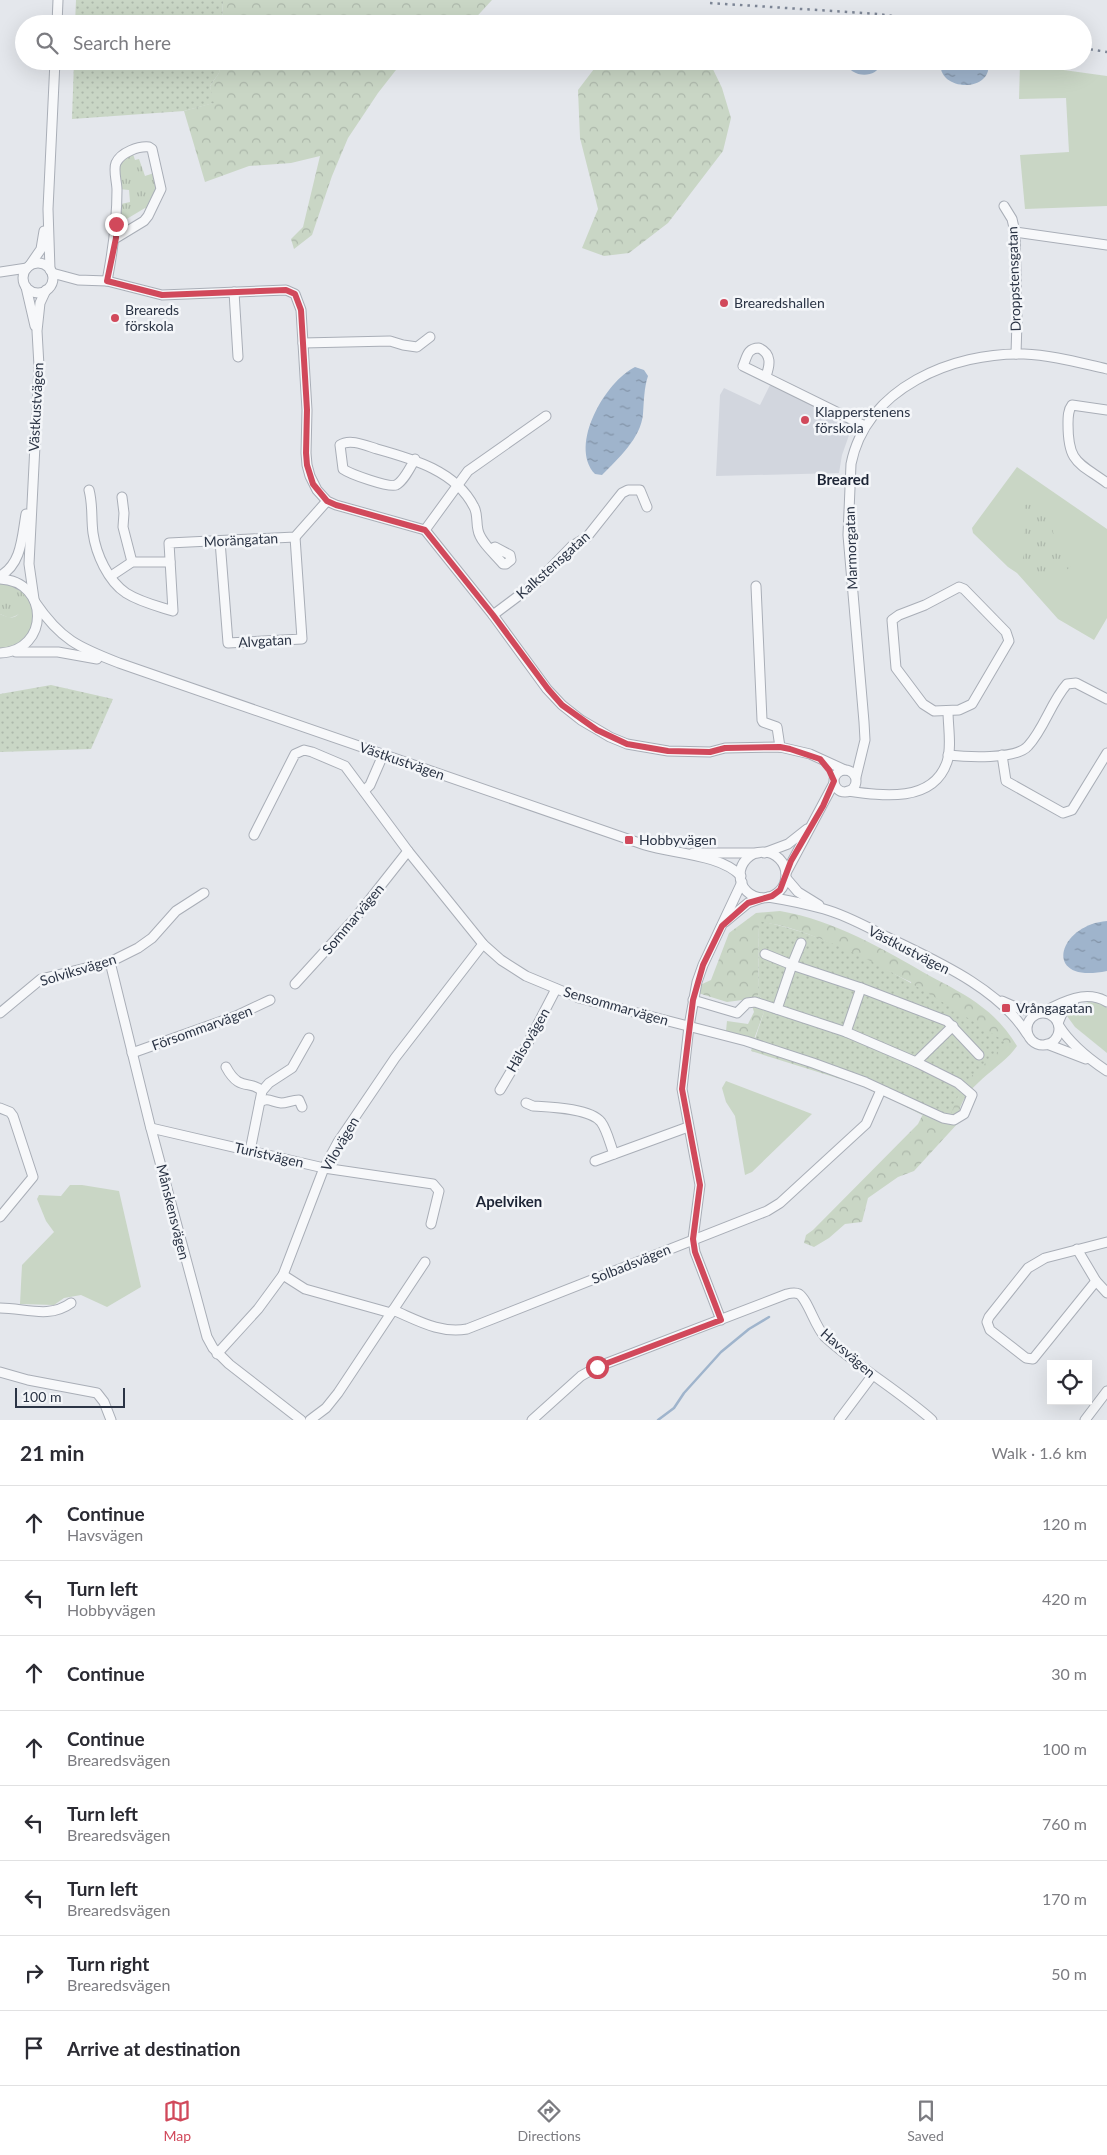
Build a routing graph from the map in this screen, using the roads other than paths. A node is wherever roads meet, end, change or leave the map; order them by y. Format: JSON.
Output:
{"nodes":[{"id":1,"x":58,"y":0,"type":"edge"},
{"id":2,"x":57,"y":15,"type":"edge"},
{"id":3,"x":55,"y":70,"type":"edge"},
{"id":4,"x":1004,"y":206,"type":"dead end"},
{"id":5,"x":48,"y":209,"type":"junction"},
{"id":6,"x":1015,"y":232,"type":"junction"},
{"id":7,"x":116,"y":238,"type":"junction"},
{"id":8,"x":1107,"y":245,"type":"edge"},
{"id":9,"x":29,"y":266,"type":"junction"},
{"id":10,"x":1,"y":272,"type":"edge"},
{"id":11,"x":51,"y":272,"type":"junction"},
{"id":12,"x":78,"y":280,"type":"junction"},
{"id":13,"x":107,"y":281,"type":"junction"},
{"id":14,"x":25,"y":285,"type":"junction"},
{"id":15,"x":48,"y":289,"type":"junction"},
{"id":16,"x":234,"y":292,"type":"junction"},
{"id":17,"x":37,"y":331,"type":"junction"},
{"id":18,"x":430,"y":337,"type":"dead end"},
{"id":19,"x":303,"y":343,"type":"junction"},
{"id":20,"x":1016,"y":354,"type":"junction"},
{"id":21,"x":238,"y":357,"type":"dead end"},
{"id":22,"x":1107,"y":369,"type":"edge"},
{"id":23,"x":766,"y":376,"type":"junction"},
{"id":24,"x":1107,"y":410,"type":"edge"},
{"id":25,"x":546,"y":416,"type":"dead end"},
{"id":26,"x":865,"y":426,"type":"junction"},
{"id":27,"x":415,"y":459,"type":"junction"},
{"id":28,"x":1107,"y":483,"type":"edge"},
{"id":29,"x":32,"y":484,"type":"junction"},
{"id":30,"x":456,"y":486,"type":"junction"},
{"id":31,"x":89,"y":490,"type":"dead end"},
{"id":32,"x":122,"y":497,"type":"dead end"},
{"id":33,"x":327,"y":501,"type":"junction"},
{"id":34,"x":648,"y":507,"type":"dead end"},
{"id":35,"x":425,"y":530,"type":"junction"},
{"id":36,"x":295,"y":537,"type":"junction"},
{"id":37,"x":220,"y":540,"type":"junction"},
{"id":38,"x":491,"y":549,"type":"dead end"},
{"id":39,"x":132,"y":562,"type":"junction"},
{"id":40,"x":170,"y":562,"type":"junction"},
{"id":41,"x":111,"y":576,"type":"junction"},
{"id":42,"x":0,"y":578,"type":"edge"},
{"id":43,"x":756,"y":586,"type":"dead end"},
{"id":44,"x":35,"y":600,"type":"junction"},
{"id":45,"x":493,"y":615,"type":"junction"},
{"id":46,"x":12,"y":652,"type":"junction"},
{"id":47,"x":0,"y":654,"type":"edge"},
{"id":48,"x":119,"y":663,"type":"junction"},
{"id":49,"x":1107,"y":699,"type":"edge"},
{"id":50,"x":948,"y":712,"type":"junction"},
{"id":51,"x":780,"y":747,"type":"junction"},
{"id":52,"x":1107,"y":752,"type":"edge"},
{"id":53,"x":384,"y":755,"type":"junction"},
{"id":54,"x":948,"y":755,"type":"junction"},
{"id":55,"x":1002,"y":755,"type":"junction"},
{"id":56,"x":861,"y":758,"type":"junction"},
{"id":57,"x":820,"y":759,"type":"junction"},
{"id":58,"x":846,"y":770,"type":"junction"},
{"id":59,"x":856,"y":778,"type":"junction"},
{"id":60,"x":834,"y":782,"type":"junction"},
{"id":61,"x":364,"y":791,"type":"junction"},
{"id":62,"x":846,"y":791,"type":"junction"},
{"id":63,"x":872,"y":794,"type":"junction"},
{"id":64,"x":823,"y":806,"type":"junction"},
{"id":65,"x":814,"y":822,"type":"junction"},
{"id":66,"x":254,"y":835,"type":"dead end"},
{"id":67,"x":408,"y":851,"type":"junction"},
{"id":68,"x":762,"y":853,"type":"junction"},
{"id":69,"x":685,"y":854,"type":"junction"},
{"id":70,"x":786,"y":875,"type":"junction"},
{"id":71,"x":741,"y":879,"type":"junction"},
{"id":72,"x":204,"y":893,"type":"dead end"},
{"id":73,"x":766,"y":898,"type":"junction"},
{"id":74,"x":826,"y":910,"type":"junction"},
{"id":75,"x":722,"y":926,"type":"junction"},
{"id":76,"x":801,"y":943,"type":"dead end"},
{"id":77,"x":483,"y":944,"type":"junction"},
{"id":78,"x":765,"y":954,"type":"dead end"},
{"id":79,"x":110,"y":962,"type":"junction"},
{"id":80,"x":792,"y":965,"type":"junction"},
{"id":81,"x":295,"y":984,"type":"dead end"},
{"id":82,"x":861,"y":988,"type":"junction"},
{"id":83,"x":556,"y":989,"type":"junction"},
{"id":84,"x":990,"y":995,"type":"junction"},
{"id":85,"x":1079,"y":998,"type":"junction"},
{"id":86,"x":270,"y":1000,"type":"dead end"},
{"id":87,"x":693,"y":1000,"type":"junction"},
{"id":88,"x":1107,"y":1002,"type":"edge"},
{"id":89,"x":777,"y":1009,"type":"junction"},
{"id":90,"x":1042,"y":1012,"type":"junction"},
{"id":91,"x":0,"y":1013,"type":"edge"},
{"id":92,"x":1058,"y":1025,"type":"junction"},
{"id":93,"x":689,"y":1026,"type":"junction"},
{"id":94,"x":953,"y":1026,"type":"junction"},
{"id":95,"x":846,"y":1032,"type":"junction"},
{"id":96,"x":1027,"y":1034,"type":"junction"},
{"id":97,"x":309,"y":1038,"type":"dead end"},
{"id":98,"x":1046,"y":1044,"type":"junction"},
{"id":99,"x":132,"y":1053,"type":"junction"},
{"id":100,"x":979,"y":1056,"type":"dead end"},
{"id":101,"x":1090,"y":1060,"type":"junction"},
{"id":102,"x":916,"y":1062,"type":"junction"},
{"id":103,"x":226,"y":1067,"type":"dead end"},
{"id":104,"x":1107,"y":1071,"type":"edge"},
{"id":105,"x":500,"y":1090,"type":"dead end"},
{"id":106,"x":881,"y":1090,"type":"junction"},
{"id":107,"x":262,"y":1091,"type":"junction"},
{"id":108,"x":260,"y":1102,"type":"junction"},
{"id":109,"x":526,"y":1103,"type":"dead end"},
{"id":110,"x":302,"y":1106,"type":"dead end"},
{"id":111,"x":1,"y":1108,"type":"edge"},
{"id":112,"x":688,"y":1127,"type":"junction"},
{"id":113,"x":151,"y":1128,"type":"junction"},
{"id":114,"x":250,"y":1151,"type":"junction"},
{"id":115,"x":614,"y":1154,"type":"junction"},
{"id":116,"x":595,"y":1161,"type":"dead end"},
{"id":117,"x":324,"y":1168,"type":"junction"},
{"id":118,"x":0,"y":1217,"type":"edge"},
{"id":119,"x":431,"y":1224,"type":"dead end"},
{"id":120,"x":693,"y":1239,"type":"junction"},
{"id":121,"x":1107,"y":1242,"type":"edge"},
{"id":122,"x":1078,"y":1249,"type":"junction"},
{"id":123,"x":425,"y":1262,"type":"dead end"},
{"id":124,"x":283,"y":1275,"type":"junction"},
{"id":125,"x":1096,"y":1281,"type":"junction"},
{"id":126,"x":1107,"y":1293,"type":"edge"},
{"id":127,"x":71,"y":1303,"type":"dead end"},
{"id":128,"x":0,"y":1308,"type":"edge"},
{"id":129,"x":392,"y":1311,"type":"junction"},
{"id":130,"x":721,"y":1320,"type":"junction"},
{"id":131,"x":217,"y":1354,"type":"junction"},
{"id":132,"x":0,"y":1372,"type":"edge"},
{"id":133,"x":872,"y":1376,"type":"junction"},
{"id":134,"x":1107,"y":1391,"type":"edge"},
{"id":135,"x":921,"y":1416,"type":"edge"},
{"id":136,"x":1085,"y":1418,"type":"edge"},
{"id":137,"x":110,"y":1420,"type":"edge"},
{"id":138,"x":301,"y":1420,"type":"edge"},
{"id":139,"x":310,"y":1420,"type":"edge"},
{"id":140,"x":532,"y":1420,"type":"edge"},
{"id":141,"x":838,"y":1420,"type":"edge"},
{"id":142,"x":932,"y":1420,"type":"edge"}],
"edges":[{"from":1,"to":2,"type":"street"},
{"from":3,"to":5,"type":"street"},
{"from":4,"to":6,"type":"street","name":"Droppstensgatan"},
{"from":5,"to":9,"type":"street"},
{"from":5,"to":11,"type":"street"},
{"from":6,"to":8,"type":"street"},
{"from":6,"to":20,"type":"street","name":"Droppstensgatan"},
{"from":7,"to":7,"type":"street"},
{"from":7,"to":13,"type":"street"},
{"from":9,"to":10,"type":"street"},
{"from":9,"to":11,"type":"street"},
{"from":9,"to":14,"type":"street"},
{"from":10,"to":14,"type":"street"},
{"from":11,"to":12,"type":"street"},
{"from":11,"to":15,"type":"street"},
{"from":12,"to":13,"type":"street"},
{"from":12,"to":15,"type":"street"},
{"from":13,"to":16,"type":"street"},
{"from":14,"to":15,"type":"street"},
{"from":14,"to":17,"type":"street","name":"Västkustvägen"},
{"from":15,"to":17,"type":"street","name":"Västkustvägen"},
{"from":16,"to":19,"type":"street"},
{"from":16,"to":21,"type":"street"},
{"from":17,"to":29,"type":"street","name":"Västkustvägen"},
{"from":18,"to":19,"type":"street"},
{"from":19,"to":33,"type":"street"},
{"from":20,"to":22,"type":"street","name":"Marmorgatan"},
{"from":20,"to":26,"type":"street","name":"Marmorgatan"},
{"from":23,"to":23,"type":"street"},
{"from":23,"to":26,"type":"street"},
{"from":24,"to":28,"type":"street"},
{"from":25,"to":30,"type":"street"},
{"from":26,"to":56,"type":"street","name":"Marmorgatan"},
{"from":27,"to":27,"type":"street"},
{"from":27,"to":30,"type":"street"},
{"from":29,"to":42,"type":"street","name":"Västkustvägen"},
{"from":29,"to":44,"type":"street","name":"Västkustvägen"},
{"from":30,"to":35,"type":"street"},
{"from":30,"to":38,"type":"street"},
{"from":31,"to":41,"type":"street"},
{"from":32,"to":39,"type":"street"},
{"from":33,"to":35,"type":"street"},
{"from":33,"to":36,"type":"street","name":"Morängatan"},
{"from":34,"to":45,"type":"street","name":"Kalkstensgatan"},
{"from":35,"to":45,"type":"street"},
{"from":36,"to":37,"type":"street","name":"Morängatan"},
{"from":36,"to":37,"type":"street","name":"Alvgatan"},
{"from":37,"to":40,"type":"street","name":"Morängatan"},
{"from":39,"to":40,"type":"street"},
{"from":39,"to":41,"type":"street"},
{"from":40,"to":41,"type":"street"},
{"from":42,"to":44,"type":"street"},
{"from":43,"to":51,"type":"street"},
{"from":44,"to":46,"type":"street"},
{"from":44,"to":48,"type":"street","name":"Västkustvägen"},
{"from":45,"to":51,"type":"street"},
{"from":46,"to":47,"type":"street","name":"Västkustvägen"},
{"from":46,"to":48,"type":"street","name":"Västkustvägen"},
{"from":48,"to":53,"type":"street","name":"Västkustvägen"},
{"from":49,"to":55,"type":"street"},
{"from":50,"to":50,"type":"street"},
{"from":50,"to":54,"type":"street"},
{"from":51,"to":57,"type":"street"},
{"from":52,"to":55,"type":"street"},
{"from":53,"to":61,"type":"street"},
{"from":53,"to":69,"type":"street","name":"Västkustvägen"},
{"from":54,"to":55,"type":"street"},
{"from":54,"to":63,"type":"street"},
{"from":56,"to":58,"type":"street"},
{"from":56,"to":59,"type":"street","name":"Marmorgatan"},
{"from":57,"to":58,"type":"street"},
{"from":57,"to":60,"type":"street"},
{"from":58,"to":59,"type":"street"},
{"from":58,"to":60,"type":"street"},
{"from":59,"to":62,"type":"street"},
{"from":59,"to":63,"type":"street"},
{"from":60,"to":62,"type":"street"},
{"from":60,"to":64,"type":"street"},
{"from":61,"to":66,"type":"street","name":"Sensommarvägen"},
{"from":61,"to":67,"type":"street","name":"Sensommarvägen"},
{"from":62,"to":63,"type":"street"},
{"from":62,"to":64,"type":"street"},
{"from":64,"to":65,"type":"street"},
{"from":65,"to":68,"type":"street"},
{"from":65,"to":70,"type":"street"},
{"from":67,"to":77,"type":"street","name":"Sensommarvägen"},
{"from":67,"to":81,"type":"street","name":"Sommarvägen"},
{"from":68,"to":69,"type":"street","name":"Västkustvägen"},
{"from":68,"to":70,"type":"street"},
{"from":68,"to":71,"type":"street"},
{"from":69,"to":71,"type":"street","name":"Västkustvägen"},
{"from":70,"to":73,"type":"street"},
{"from":70,"to":74,"type":"street","name":"Västkustvägen"},
{"from":71,"to":73,"type":"street"},
{"from":71,"to":75,"type":"street"},
{"from":72,"to":79,"type":"street","name":"Solviksvägen"},
{"from":73,"to":74,"type":"street","name":"Västkustvägen"},
{"from":73,"to":75,"type":"street"},
{"from":74,"to":84,"type":"street","name":"Västkustvägen"},
{"from":75,"to":87,"type":"street"},
{"from":76,"to":80,"type":"street"},
{"from":77,"to":83,"type":"street","name":"Sensommarvägen"},
{"from":77,"to":117,"type":"street","name":"Vilovägen"},
{"from":78,"to":80,"type":"street"},
{"from":79,"to":91,"type":"street","name":"Solviksvägen"},
{"from":79,"to":99,"type":"street","name":"Månskensvägen"},
{"from":80,"to":82,"type":"street"},
{"from":80,"to":89,"type":"street"},
{"from":82,"to":94,"type":"street"},
{"from":82,"to":95,"type":"street"},
{"from":83,"to":93,"type":"street","name":"Sensommarvägen"},
{"from":83,"to":105,"type":"street","name":"Hälsovägen"},
{"from":84,"to":90,"type":"street","name":"Västkustvägen"},
{"from":84,"to":96,"type":"street","name":"Västkustvägen"},
{"from":85,"to":88,"type":"street"},
{"from":85,"to":90,"type":"street"},
{"from":85,"to":92,"type":"street"},
{"from":86,"to":99,"type":"street","name":"Försommarvägen"},
{"from":87,"to":89,"type":"street"},
{"from":87,"to":93,"type":"street"},
{"from":89,"to":95,"type":"street"},
{"from":90,"to":92,"type":"street","name":"Västkustvägen"},
{"from":90,"to":96,"type":"street"},
{"from":92,"to":98,"type":"street"},
{"from":92,"to":101,"type":"street","name":"Västkustvägen"},
{"from":93,"to":106,"type":"street","name":"Sensommarvägen"},
{"from":93,"to":112,"type":"street"},
{"from":94,"to":100,"type":"street"},
{"from":94,"to":102,"type":"street"},
{"from":95,"to":102,"type":"street"},
{"from":96,"to":98,"type":"street","name":"Västkustvägen"},
{"from":97,"to":107,"type":"street"},
{"from":98,"to":101,"type":"street","name":"Västkustvägen"},
{"from":99,"to":113,"type":"street","name":"Månskensvägen"},
{"from":101,"to":104,"type":"street","name":"Västkustvägen"},
{"from":102,"to":106,"type":"street","name":"Sensommarvägen"},
{"from":103,"to":107,"type":"street"},
{"from":106,"to":120,"type":"street","name":"Solbadsvägen"},
{"from":107,"to":108,"type":"street"},
{"from":108,"to":110,"type":"street"},
{"from":108,"to":114,"type":"street"},
{"from":109,"to":115,"type":"street"},
{"from":111,"to":118,"type":"street"},
{"from":112,"to":115,"type":"street"},
{"from":112,"to":120,"type":"street"},
{"from":113,"to":114,"type":"street","name":"Turistvägen"},
{"from":113,"to":131,"type":"street","name":"Månskensvägen"},
{"from":114,"to":117,"type":"street","name":"Turistvägen"},
{"from":115,"to":116,"type":"street"},
{"from":117,"to":119,"type":"street","name":"Turistvägen"},
{"from":117,"to":124,"type":"street","name":"Vilovägen"},
{"from":120,"to":129,"type":"street","name":"Solbadsvägen"},
{"from":120,"to":130,"type":"street"},
{"from":121,"to":122,"type":"street"},
{"from":122,"to":125,"type":"street"},
{"from":122,"to":125,"type":"street"},
{"from":123,"to":129,"type":"street"},
{"from":124,"to":129,"type":"street","name":"Solbadsvägen"},
{"from":124,"to":131,"type":"street","name":"Vilovägen"},
{"from":125,"to":126,"type":"street"},
{"from":127,"to":128,"type":"street"},
{"from":129,"to":139,"type":"street"},
{"from":130,"to":133,"type":"street","name":"Havsvägen"},
{"from":130,"to":140,"type":"street","name":"Havsvägen"},
{"from":131,"to":138,"type":"street","name":"Månskensvägen"},
{"from":132,"to":137,"type":"street"},
{"from":133,"to":135,"type":"street","name":"Havsvägen"},
{"from":133,"to":141,"type":"street"},
{"from":134,"to":136,"type":"street"},
{"from":135,"to":142,"type":"street","name":"Havsvägen"}]}
